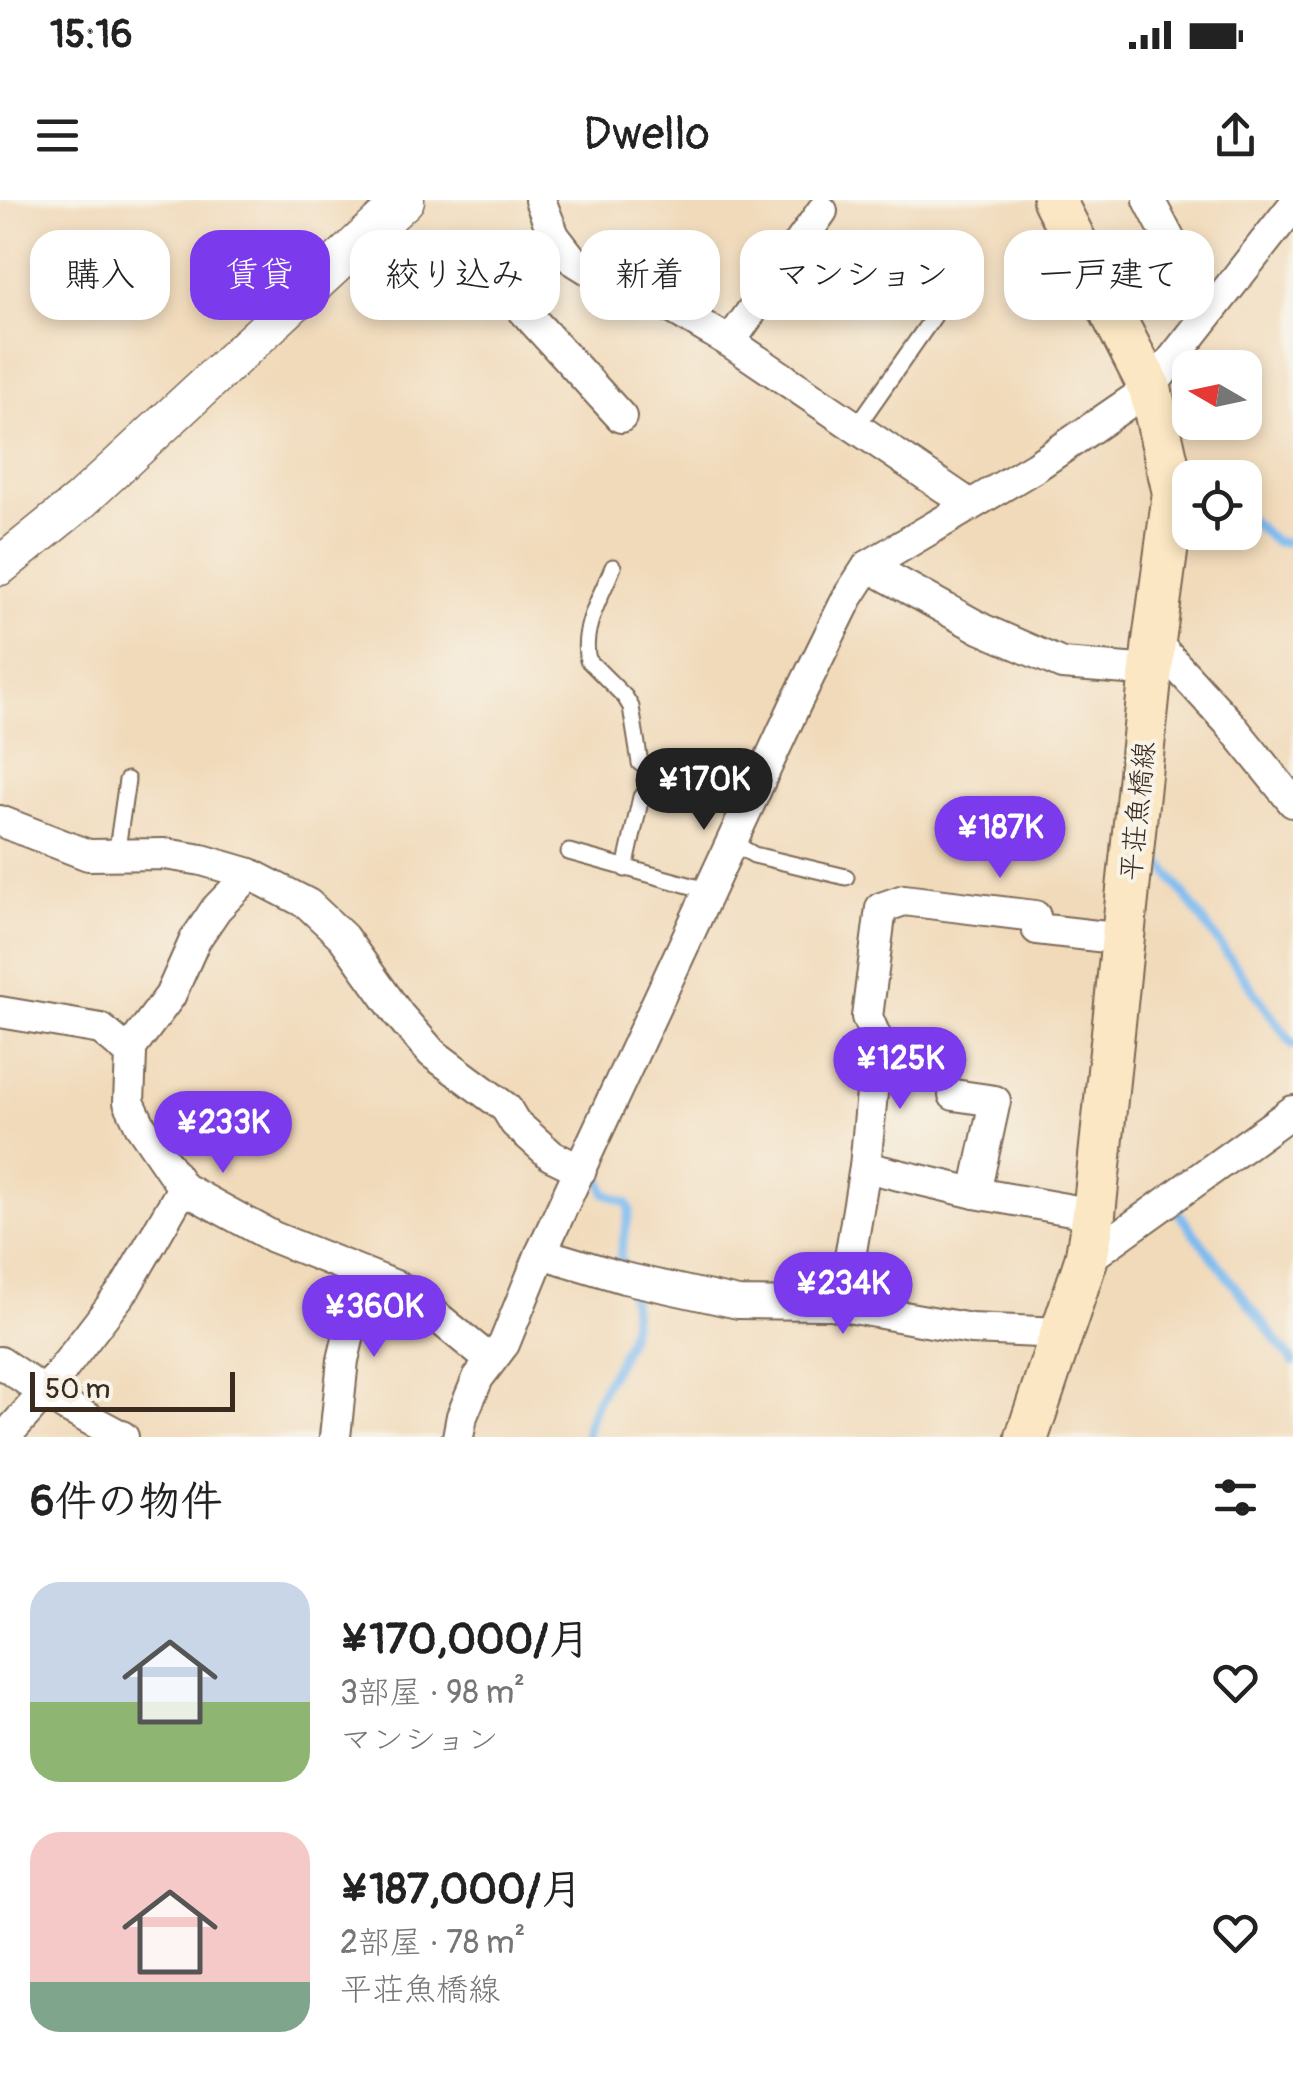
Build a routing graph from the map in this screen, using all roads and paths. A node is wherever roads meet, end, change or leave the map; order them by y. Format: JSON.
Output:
{"nodes":[{"id":1,"x":404,"y":200,"type":"edge"},
{"id":2,"x":540,"y":200,"type":"edge"},
{"id":3,"x":1054,"y":200,"type":"edge"},
{"id":4,"x":1149,"y":200,"type":"edge"},
{"id":5,"x":1293,"y":206,"type":"edge"},
{"id":6,"x":822,"y":211,"type":"dead end"},
{"id":7,"x":552,"y":230,"type":"edge"},
{"id":8,"x":1165,"y":230,"type":"edge"},
{"id":9,"x":560,"y":243,"type":"edge"},
{"id":10,"x":1214,"y":305,"type":"edge"},
{"id":11,"x":533,"y":320,"type":"edge"},
{"id":12,"x":931,"y":320,"type":"edge"},
{"id":13,"x":1203,"y":320,"type":"edge"},
{"id":14,"x":730,"y":342,"type":"junction"},
{"id":15,"x":1150,"y":388,"type":"junction"},
{"id":16,"x":621,"y":417,"type":"dead end"},
{"id":17,"x":855,"y":429,"type":"junction"},
{"id":18,"x":969,"y":504,"type":"junction"},
{"id":19,"x":2,"y":562,"type":"edge"},
{"id":20,"x":613,"y":566,"type":"dead end"},
{"id":21,"x":868,"y":566,"type":"junction"},
{"id":22,"x":1154,"y":656,"type":"junction"},
{"id":23,"x":126,"y":780,"type":"dead end"},
{"id":24,"x":641,"y":797,"type":"dead end"},
{"id":25,"x":1293,"y":802,"type":"edge"},
{"id":26,"x":748,"y":808,"type":"junction"},
{"id":27,"x":0,"y":821,"type":"edge"},
{"id":28,"x":732,"y":843,"type":"junction"},
{"id":29,"x":570,"y":852,"type":"dead end"},
{"id":30,"x":116,"y":857,"type":"junction"},
{"id":31,"x":625,"y":868,"type":"junction"},
{"id":32,"x":250,"y":874,"type":"junction"},
{"id":33,"x":846,"y":877,"type":"dead end"},
{"id":34,"x":710,"y":891,"type":"junction"},
{"id":35,"x":1123,"y":939,"type":"junction"},
{"id":36,"x":0,"y":1012,"type":"edge"},
{"id":37,"x":128,"y":1052,"type":"junction"},
{"id":38,"x":954,"y":1094,"type":"dead end"},
{"id":39,"x":1293,"y":1111,"type":"edge"},
{"id":40,"x":865,"y":1167,"type":"junction"},
{"id":41,"x":581,"y":1170,"type":"junction"},
{"id":42,"x":183,"y":1188,"type":"junction"},
{"id":43,"x":975,"y":1193,"type":"junction"},
{"id":44,"x":1094,"y":1214,"type":"junction"},
{"id":45,"x":541,"y":1253,"type":"junction"},
{"id":46,"x":1086,"y":1260,"type":"junction"},
{"id":47,"x":372,"y":1277,"type":"junction"},
{"id":48,"x":842,"y":1306,"type":"junction"},
{"id":49,"x":1062,"y":1333,"type":"junction"},
{"id":50,"x":490,"y":1360,"type":"junction"},
{"id":51,"x":0,"y":1362,"type":"edge"},
{"id":52,"x":46,"y":1391,"type":"junction"},
{"id":53,"x":6,"y":1437,"type":"edge"},
{"id":54,"x":123,"y":1437,"type":"edge"},
{"id":55,"x":335,"y":1437,"type":"edge"},
{"id":56,"x":458,"y":1437,"type":"edge"},
{"id":57,"x":1028,"y":1437,"type":"edge"}],
"edges":[{"from":1,"to":19,"type":"street"},
{"from":2,"to":7,"type":"street"},
{"from":3,"to":15,"type":"main road","name":"平荘魚橋線"},
{"from":4,"to":8,"type":"street"},
{"from":5,"to":10,"type":"street"},
{"from":6,"to":14,"type":"street"},
{"from":9,"to":14,"type":"street"},
{"from":11,"to":16,"type":"street"},
{"from":12,"to":17,"type":"lane"},
{"from":13,"to":15,"type":"street"},
{"from":14,"to":17,"type":"street"},
{"from":15,"to":18,"type":"street"},
{"from":15,"to":22,"type":"main road","name":"平荘魚橋線"},
{"from":17,"to":18,"type":"street"},
{"from":18,"to":21,"type":"street"},
{"from":20,"to":26,"type":"lane"},
{"from":21,"to":22,"type":"street"},
{"from":21,"to":26,"type":"street"},
{"from":22,"to":25,"type":"street"},
{"from":22,"to":35,"type":"main road","name":"平荘魚橋線"},
{"from":23,"to":30,"type":"lane"},
{"from":24,"to":31,"type":"lane"},
{"from":26,"to":28,"type":"street"},
{"from":27,"to":30,"type":"street"},
{"from":28,"to":33,"type":"lane"},
{"from":28,"to":34,"type":"street"},
{"from":29,"to":31,"type":"lane"},
{"from":30,"to":32,"type":"street"},
{"from":31,"to":34,"type":"lane"},
{"from":32,"to":37,"type":"street"},
{"from":32,"to":41,"type":"street"},
{"from":34,"to":41,"type":"street"},
{"from":35,"to":40,"type":"street"},
{"from":35,"to":44,"type":"main road","name":"平荘魚橋線"},
{"from":36,"to":37,"type":"street"},
{"from":37,"to":42,"type":"street"},
{"from":38,"to":43,"type":"street"},
{"from":39,"to":46,"type":"street"},
{"from":40,"to":43,"type":"street"},
{"from":40,"to":48,"type":"street"},
{"from":41,"to":45,"type":"street"},
{"from":42,"to":47,"type":"street"},
{"from":42,"to":52,"type":"street"},
{"from":43,"to":44,"type":"street"},
{"from":44,"to":46,"type":"main road","name":"平荘魚橋線"},
{"from":45,"to":48,"type":"street"},
{"from":45,"to":50,"type":"street"},
{"from":46,"to":49,"type":"main road","name":"平荘魚橋線"},
{"from":47,"to":50,"type":"street"},
{"from":47,"to":55,"type":"street"},
{"from":48,"to":49,"type":"street"},
{"from":49,"to":57,"type":"main road","name":"平荘魚橋線"},
{"from":50,"to":56,"type":"street"},
{"from":51,"to":52,"type":"street"},
{"from":52,"to":53,"type":"street"},
{"from":52,"to":54,"type":"street"}]}
